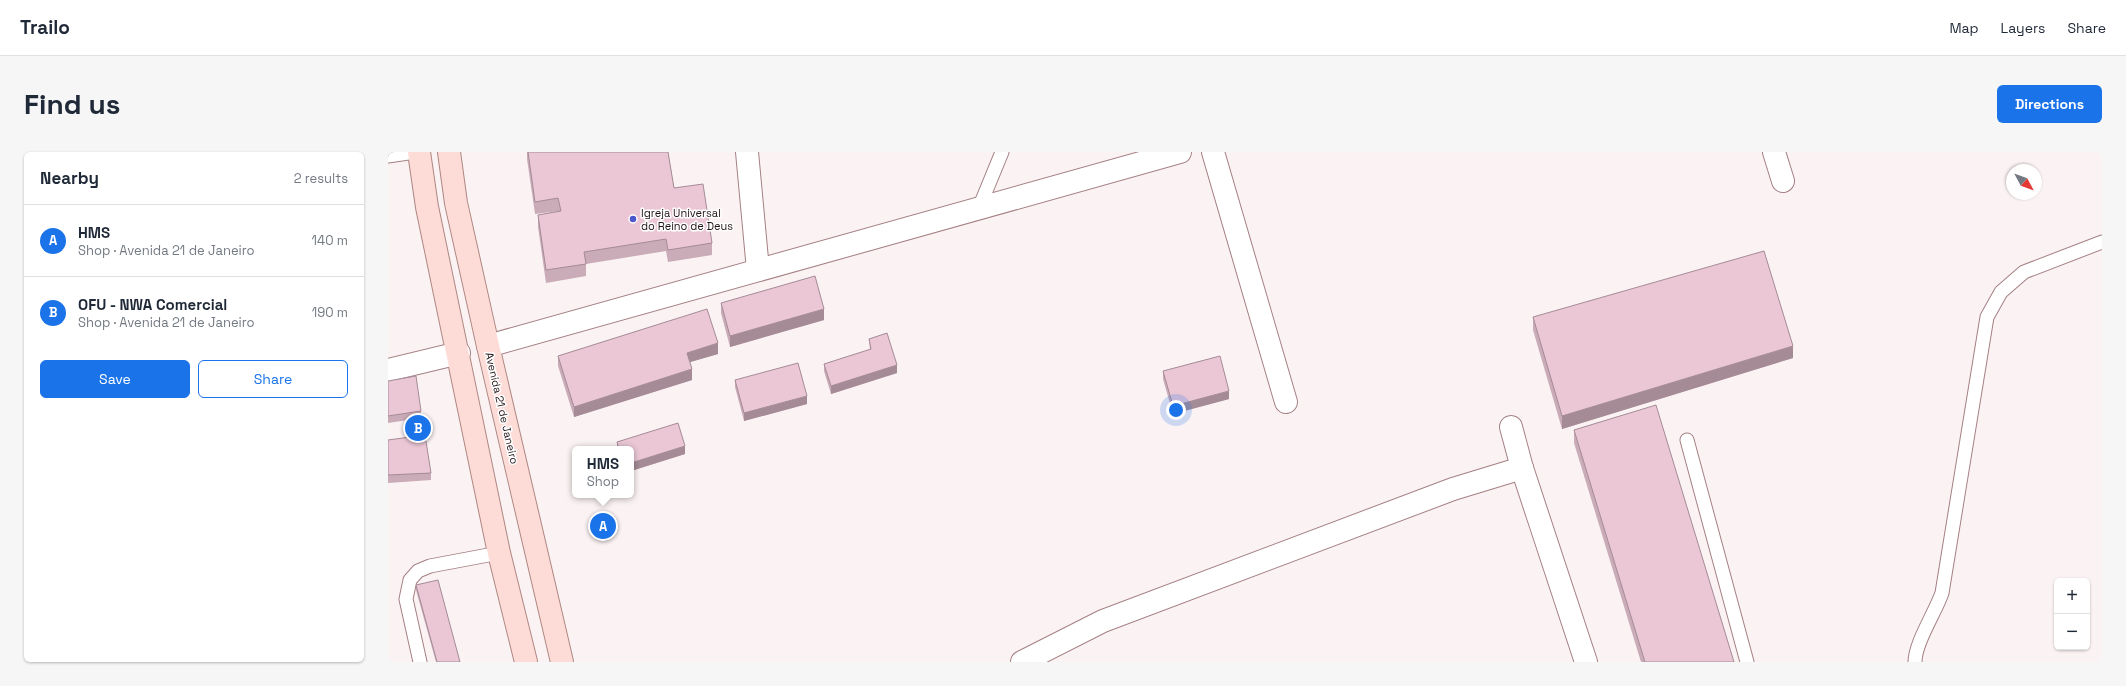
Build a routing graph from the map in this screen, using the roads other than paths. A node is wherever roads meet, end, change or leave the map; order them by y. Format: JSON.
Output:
{"nodes":[{"id":1,"x":416,"y":152,"type":"edge"},
{"id":2,"x":419,"y":152,"type":"edge"},
{"id":3,"x":448,"y":152,"type":"edge"},
{"id":4,"x":747,"y":152,"type":"edge"},
{"id":5,"x":1002,"y":152,"type":"edge"},
{"id":6,"x":1180,"y":152,"type":"edge"},
{"id":7,"x":1213,"y":152,"type":"edge"},
{"id":8,"x":1774,"y":152,"type":"edge"},
{"id":9,"x":388,"y":156,"type":"edge"},
{"id":10,"x":1783,"y":181,"type":"dead end"},
{"id":11,"x":979,"y":208,"type":"junction"},
{"id":12,"x":2102,"y":242,"type":"edge"},
{"id":13,"x":758,"y":270,"type":"junction"},
{"id":14,"x":488,"y":346,"type":"junction"},
{"id":15,"x":459,"y":354,"type":"junction"},
{"id":16,"x":388,"y":370,"type":"edge"},
{"id":17,"x":1286,"y":402,"type":"dead end"},
{"id":18,"x":1511,"y":427,"type":"dead end"},
{"id":19,"x":1687,"y":440,"type":"dead end"},
{"id":20,"x":1522,"y":468,"type":"junction"},
{"id":21,"x":499,"y":553,"type":"junction"},
{"id":22,"x":420,"y":662,"type":"edge"},
{"id":23,"x":526,"y":662,"type":"edge"},
{"id":24,"x":562,"y":662,"type":"edge"},
{"id":25,"x":1022,"y":662,"type":"edge"},
{"id":26,"x":1586,"y":662,"type":"edge"},
{"id":27,"x":1747,"y":662,"type":"edge"},
{"id":28,"x":1915,"y":662,"type":"edge"}],
"edges":[{"from":1,"to":9,"type":"lane"},
{"from":2,"to":15,"type":"main road"},
{"from":3,"to":14,"type":"main road","name":"Avenida 21 de Janeiro"},
{"from":4,"to":13,"type":"street"},
{"from":5,"to":11,"type":"lane"},
{"from":6,"to":11,"type":"street"},
{"from":7,"to":17,"type":"street"},
{"from":8,"to":10,"type":"street"},
{"from":11,"to":13,"type":"street"},
{"from":12,"to":28,"type":"lane"},
{"from":13,"to":14,"type":"street"},
{"from":14,"to":24,"type":"main road","name":"Avenida 21 de Janeiro"},
{"from":15,"to":16,"type":"street"},
{"from":15,"to":21,"type":"main road"},
{"from":18,"to":20,"type":"street"},
{"from":19,"to":27,"type":"lane"},
{"from":20,"to":25,"type":"street"},
{"from":20,"to":26,"type":"street"},
{"from":21,"to":22,"type":"lane"},
{"from":21,"to":23,"type":"main road"}]}
